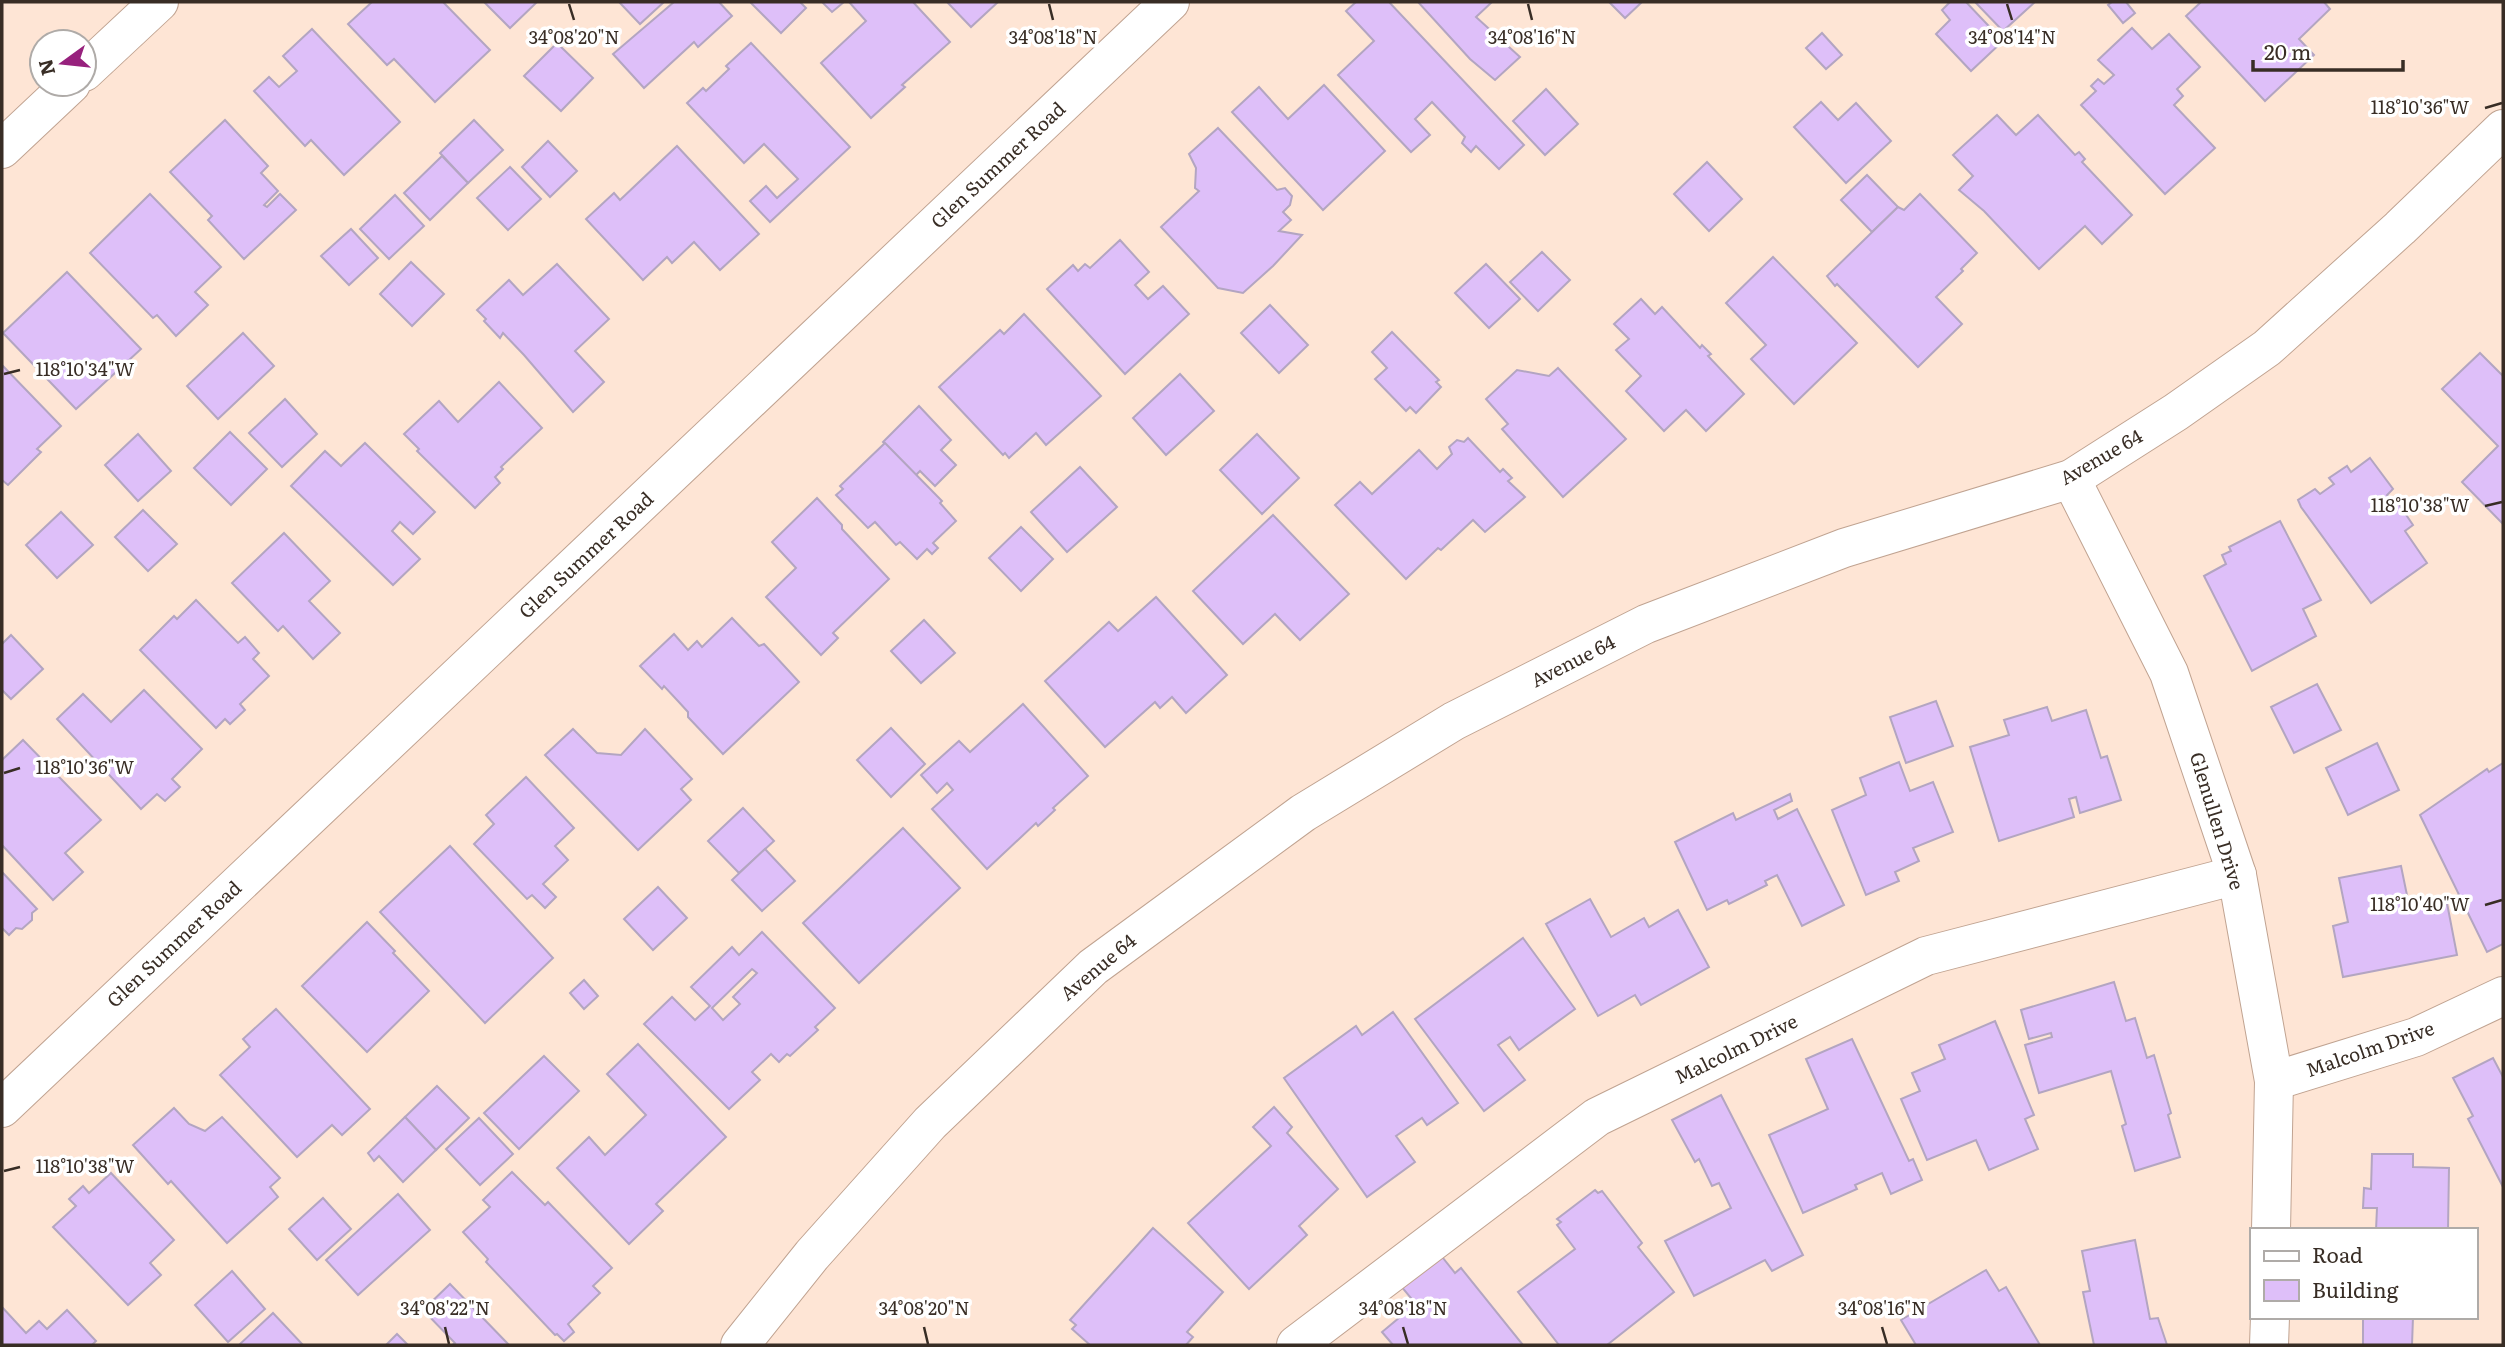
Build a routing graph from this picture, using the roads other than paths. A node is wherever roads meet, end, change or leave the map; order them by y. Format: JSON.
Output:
{"nodes":[{"id":1,"x":159,"y":2,"type":"edge"},
{"id":2,"x":1170,"y":2,"type":"edge"},
{"id":3,"x":98,"y":59,"type":"edge"},
{"id":4,"x":56,"y":98,"type":"edge"},
{"id":5,"x":2503,"y":129,"type":"edge"},
{"id":6,"x":2,"y":149,"type":"edge"},
{"id":7,"x":2071,"y":479,"type":"junction"},
{"id":8,"x":2237,"y":875,"type":"junction"},
{"id":9,"x":2503,"y":996,"type":"edge"},
{"id":10,"x":2274,"y":1081,"type":"junction"},
{"id":11,"x":2,"y":1108,"type":"edge"},
{"id":12,"x":2271,"y":1228,"type":"edge"},
{"id":13,"x":2270,"y":1319,"type":"edge"},
{"id":14,"x":740,"y":1345,"type":"edge"},
{"id":15,"x":1296,"y":1345,"type":"edge"},
{"id":16,"x":2269,"y":1345,"type":"edge"}],
"edges":[{"from":1,"to":3,"type":"street"},
{"from":2,"to":11,"type":"street","name":"Glen Summer Road"},
{"from":4,"to":6,"type":"street"},
{"from":5,"to":7,"type":"street","name":"Avenue 64"},
{"from":7,"to":8,"type":"street","name":"Glenullen Drive"},
{"from":7,"to":14,"type":"street","name":"Avenue 64"},
{"from":8,"to":10,"type":"street","name":"Glenullen Drive"},
{"from":8,"to":15,"type":"street","name":"Malcolm Drive"},
{"from":9,"to":10,"type":"street","name":"Malcolm Drive"},
{"from":10,"to":12,"type":"street","name":"Glenullen Drive"},
{"from":13,"to":16,"type":"street"}]}
